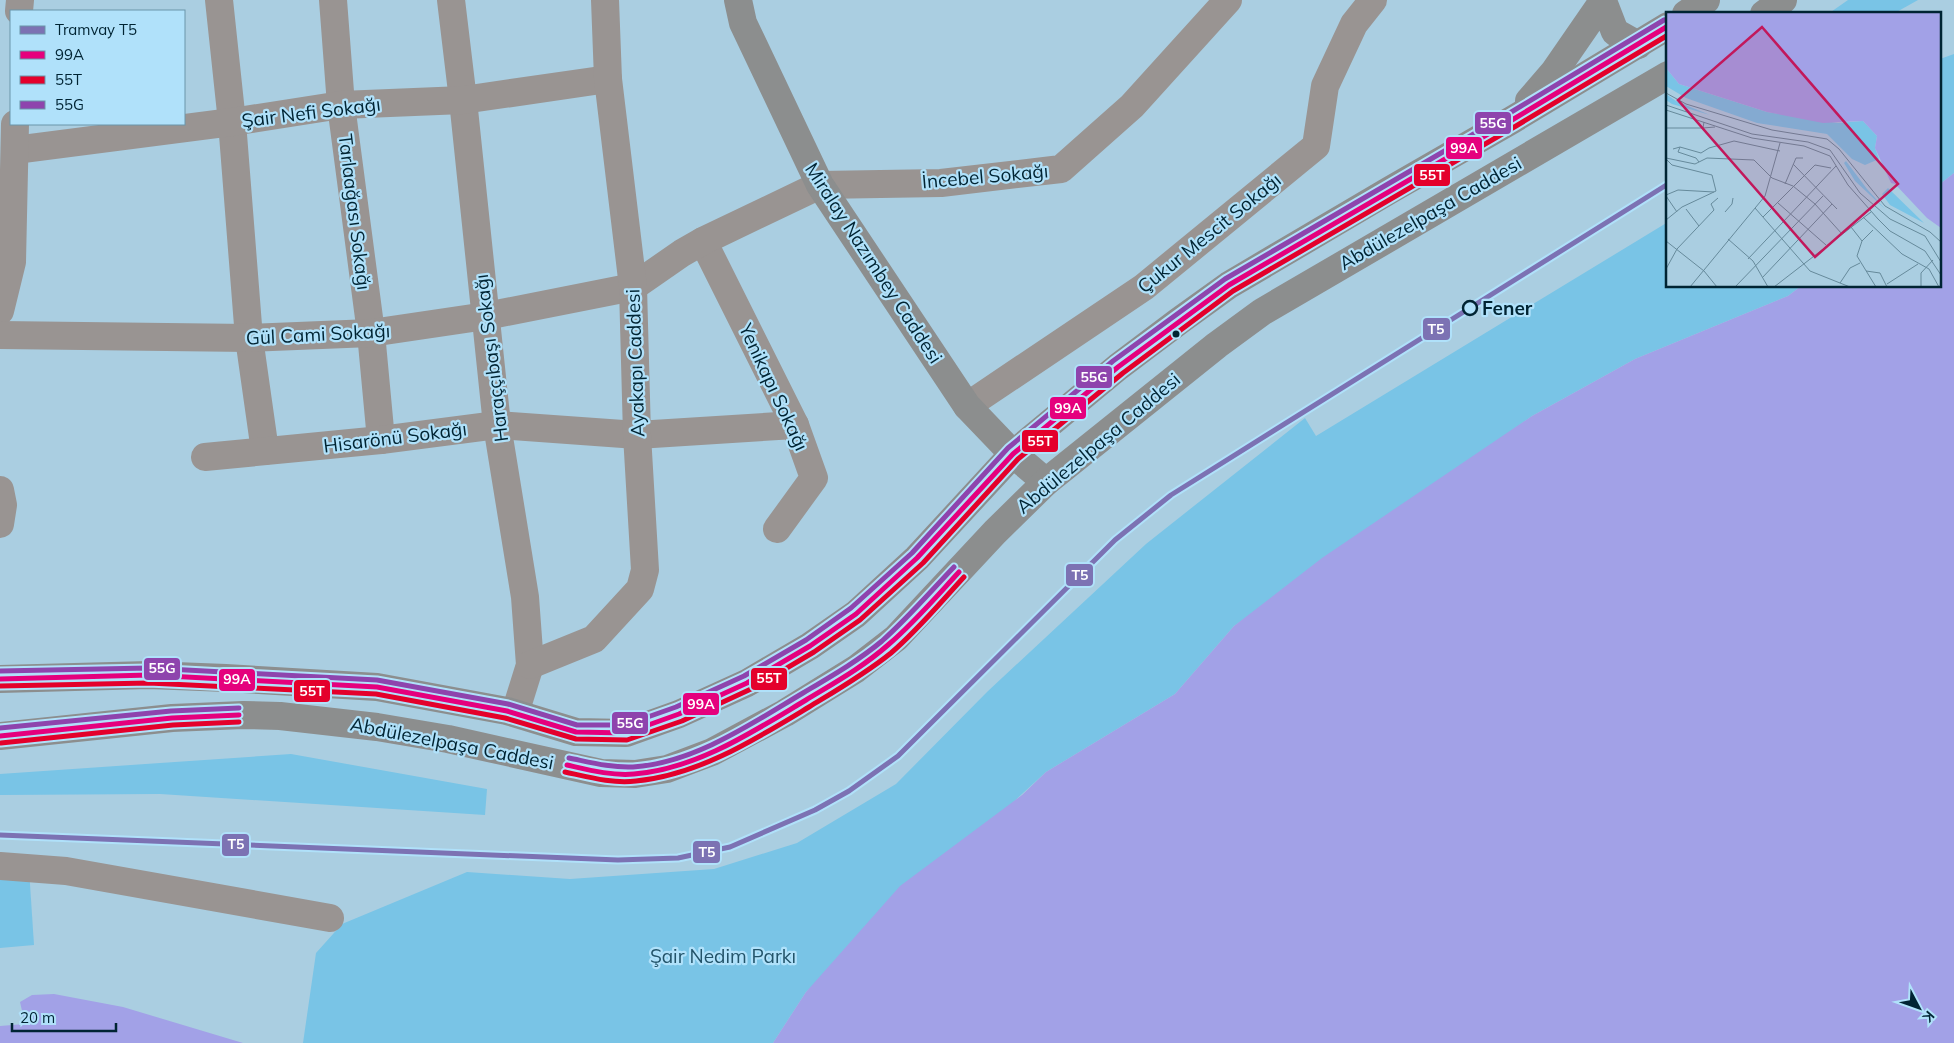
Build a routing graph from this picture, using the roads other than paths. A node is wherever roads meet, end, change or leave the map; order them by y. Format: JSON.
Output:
{"nodes":[{"id":1,"x":219,"y":0,"type":"edge"},
{"id":2,"x":333,"y":0,"type":"edge"},
{"id":3,"x":451,"y":0,"type":"edge"},
{"id":4,"x":605,"y":0,"type":"edge"},
{"id":5,"x":738,"y":0,"type":"edge"},
{"id":6,"x":1228,"y":0,"type":"edge"},
{"id":7,"x":1372,"y":0,"type":"edge"},
{"id":8,"x":1603,"y":0,"type":"edge"},
{"id":9,"x":1706,"y":0,"type":"edge"},
{"id":10,"x":1783,"y":0,"type":"edge"},
{"id":11,"x":1689,"y":12,"type":"edge"},
{"id":12,"x":1767,"y":12,"type":"edge"},
{"id":13,"x":1666,"y":27,"type":"edge"},
{"id":14,"x":1638,"y":45,"type":"junction"},
{"id":15,"x":1666,"y":76,"type":"edge"},
{"id":16,"x":608,"y":79,"type":"junction"},
{"id":17,"x":463,"y":100,"type":"junction"},
{"id":18,"x":341,"y":105,"type":"junction"},
{"id":19,"x":1512,"y":120,"type":"junction"},
{"id":20,"x":232,"y":122,"type":"junction"},
{"id":21,"x":15,"y":137,"type":"edge"},
{"id":22,"x":820,"y":185,"type":"junction"},
{"id":23,"x":703,"y":241,"type":"junction"},
{"id":24,"x":633,"y":287,"type":"junction"},
{"id":25,"x":0,"y":311,"type":"edge"},
{"id":26,"x":486,"y":316,"type":"junction"},
{"id":27,"x":370,"y":334,"type":"junction"},
{"id":28,"x":0,"y":335,"type":"edge"},
{"id":29,"x":249,"y":338,"type":"junction"},
{"id":30,"x":967,"y":406,"type":"junction"},
{"id":31,"x":497,"y":425,"type":"junction"},
{"id":32,"x":795,"y":425,"type":"junction"},
{"id":33,"x":637,"y":434,"type":"junction"},
{"id":34,"x":381,"y":440,"type":"junction"},
{"id":35,"x":265,"y":451,"type":"junction"},
{"id":36,"x":1014,"y":454,"type":"junction"},
{"id":37,"x":205,"y":457,"type":"dead end"},
{"id":38,"x":1046,"y":482,"type":"junction"},
{"id":39,"x":0,"y":490,"type":"edge"},
{"id":40,"x":0,"y":524,"type":"edge"},
{"id":41,"x":777,"y":529,"type":"dead end"},
{"id":42,"x":530,"y":665,"type":"junction"},
{"id":43,"x":0,"y":679,"type":"edge"},
{"id":44,"x":515,"y":713,"type":"junction"},
{"id":45,"x":0,"y":736,"type":"edge"},
{"id":46,"x":0,"y":866,"type":"edge"},
{"id":47,"x":330,"y":918,"type":"dead end"}],
"edges":[{"from":1,"to":20,"type":"street"},
{"from":2,"to":18,"type":"street","name":"Tarlaağası Sokağı"},
{"from":3,"to":17,"type":"street","name":"Haraççıbaşı Sokağı"},
{"from":4,"to":16,"type":"street","name":"Ayakapı Caddesi"},
{"from":5,"to":22,"type":"main road","name":"Miralay Nazımbey Caddesi"},
{"from":6,"to":22,"type":"street","name":"İncebel Sokağı"},
{"from":7,"to":30,"type":"street","name":"Çukur Mescit Sokağı"},
{"from":8,"to":14,"type":"main road"},
{"from":8,"to":19,"type":"main road"},
{"from":9,"to":11,"type":"main road"},
{"from":10,"to":12,"type":"main road"},
{"from":13,"to":14,"type":"main road","name":"Abdülezelpaşa Caddesi"},
{"from":14,"to":19,"type":"main road","name":"Abdülezelpaşa Caddesi"},
{"from":15,"to":38,"type":"main road","name":"Abdülezelpaşa Caddesi"},
{"from":16,"to":17,"type":"street","name":"Şair Nefi Sokağı"},
{"from":16,"to":24,"type":"street","name":"Ayakapı Caddesi"},
{"from":17,"to":18,"type":"street","name":"Şair Nefi Sokağı"},
{"from":17,"to":26,"type":"street","name":"Haraççıbaşı Sokağı"},
{"from":18,"to":20,"type":"street","name":"Şair Nefi Sokağı"},
{"from":18,"to":27,"type":"street","name":"Tarlaağası Sokağı"},
{"from":19,"to":36,"type":"main road","name":"Abdülezelpaşa Caddesi"},
{"from":20,"to":21,"type":"street","name":"Şair Nefi Sokağı"},
{"from":20,"to":29,"type":"street"},
{"from":21,"to":25,"type":"street"},
{"from":22,"to":23,"type":"street"},
{"from":22,"to":30,"type":"main road","name":"Miralay Nazımbey Caddesi"},
{"from":23,"to":24,"type":"street"},
{"from":23,"to":32,"type":"street","name":"Yenikapı Sokağı"},
{"from":24,"to":26,"type":"street","name":"Gül Cami Sokağı"},
{"from":24,"to":33,"type":"street","name":"Ayakapı Caddesi"},
{"from":26,"to":27,"type":"street","name":"Gül Cami Sokağı"},
{"from":26,"to":31,"type":"street","name":"Haraççıbaşı Sokağı"},
{"from":27,"to":29,"type":"street","name":"Gül Cami Sokağı"},
{"from":27,"to":34,"type":"street","name":"Tarlaağası Sokağı"},
{"from":28,"to":29,"type":"street","name":"Gül Cami Sokağı"},
{"from":29,"to":35,"type":"street"},
{"from":30,"to":36,"type":"main road","name":"Miralay Nazımbey Caddesi"},
{"from":31,"to":33,"type":"street","name":"Hisarönü Sokağı"},
{"from":31,"to":34,"type":"street","name":"Hisarönü Sokağı"},
{"from":31,"to":42,"type":"street","name":"Haraççıbaşı Sokağı"},
{"from":32,"to":33,"type":"street","name":"Hisarönü Sokağı"},
{"from":32,"to":41,"type":"street","name":"Yenikapı Sokağı"},
{"from":33,"to":42,"type":"street","name":"Ayakapı Caddesi"},
{"from":34,"to":35,"type":"street","name":"Hisarönü Sokağı"},
{"from":35,"to":37,"type":"street","name":"Hisarönü Sokağı"},
{"from":36,"to":38,"type":"main road","name":"Miralay Nazımbey Caddesi"},
{"from":36,"to":44,"type":"main road","name":"Abdülezelpaşa Caddesi"},
{"from":38,"to":45,"type":"main road","name":"Abdülezelpaşa Caddesi"},
{"from":39,"to":40,"type":"street"},
{"from":42,"to":44,"type":"street","name":"Haraççıbaşı Sokağı"},
{"from":43,"to":44,"type":"main road","name":"Abdülezelpaşa Caddesi"},
{"from":46,"to":47,"type":"street"}]}
